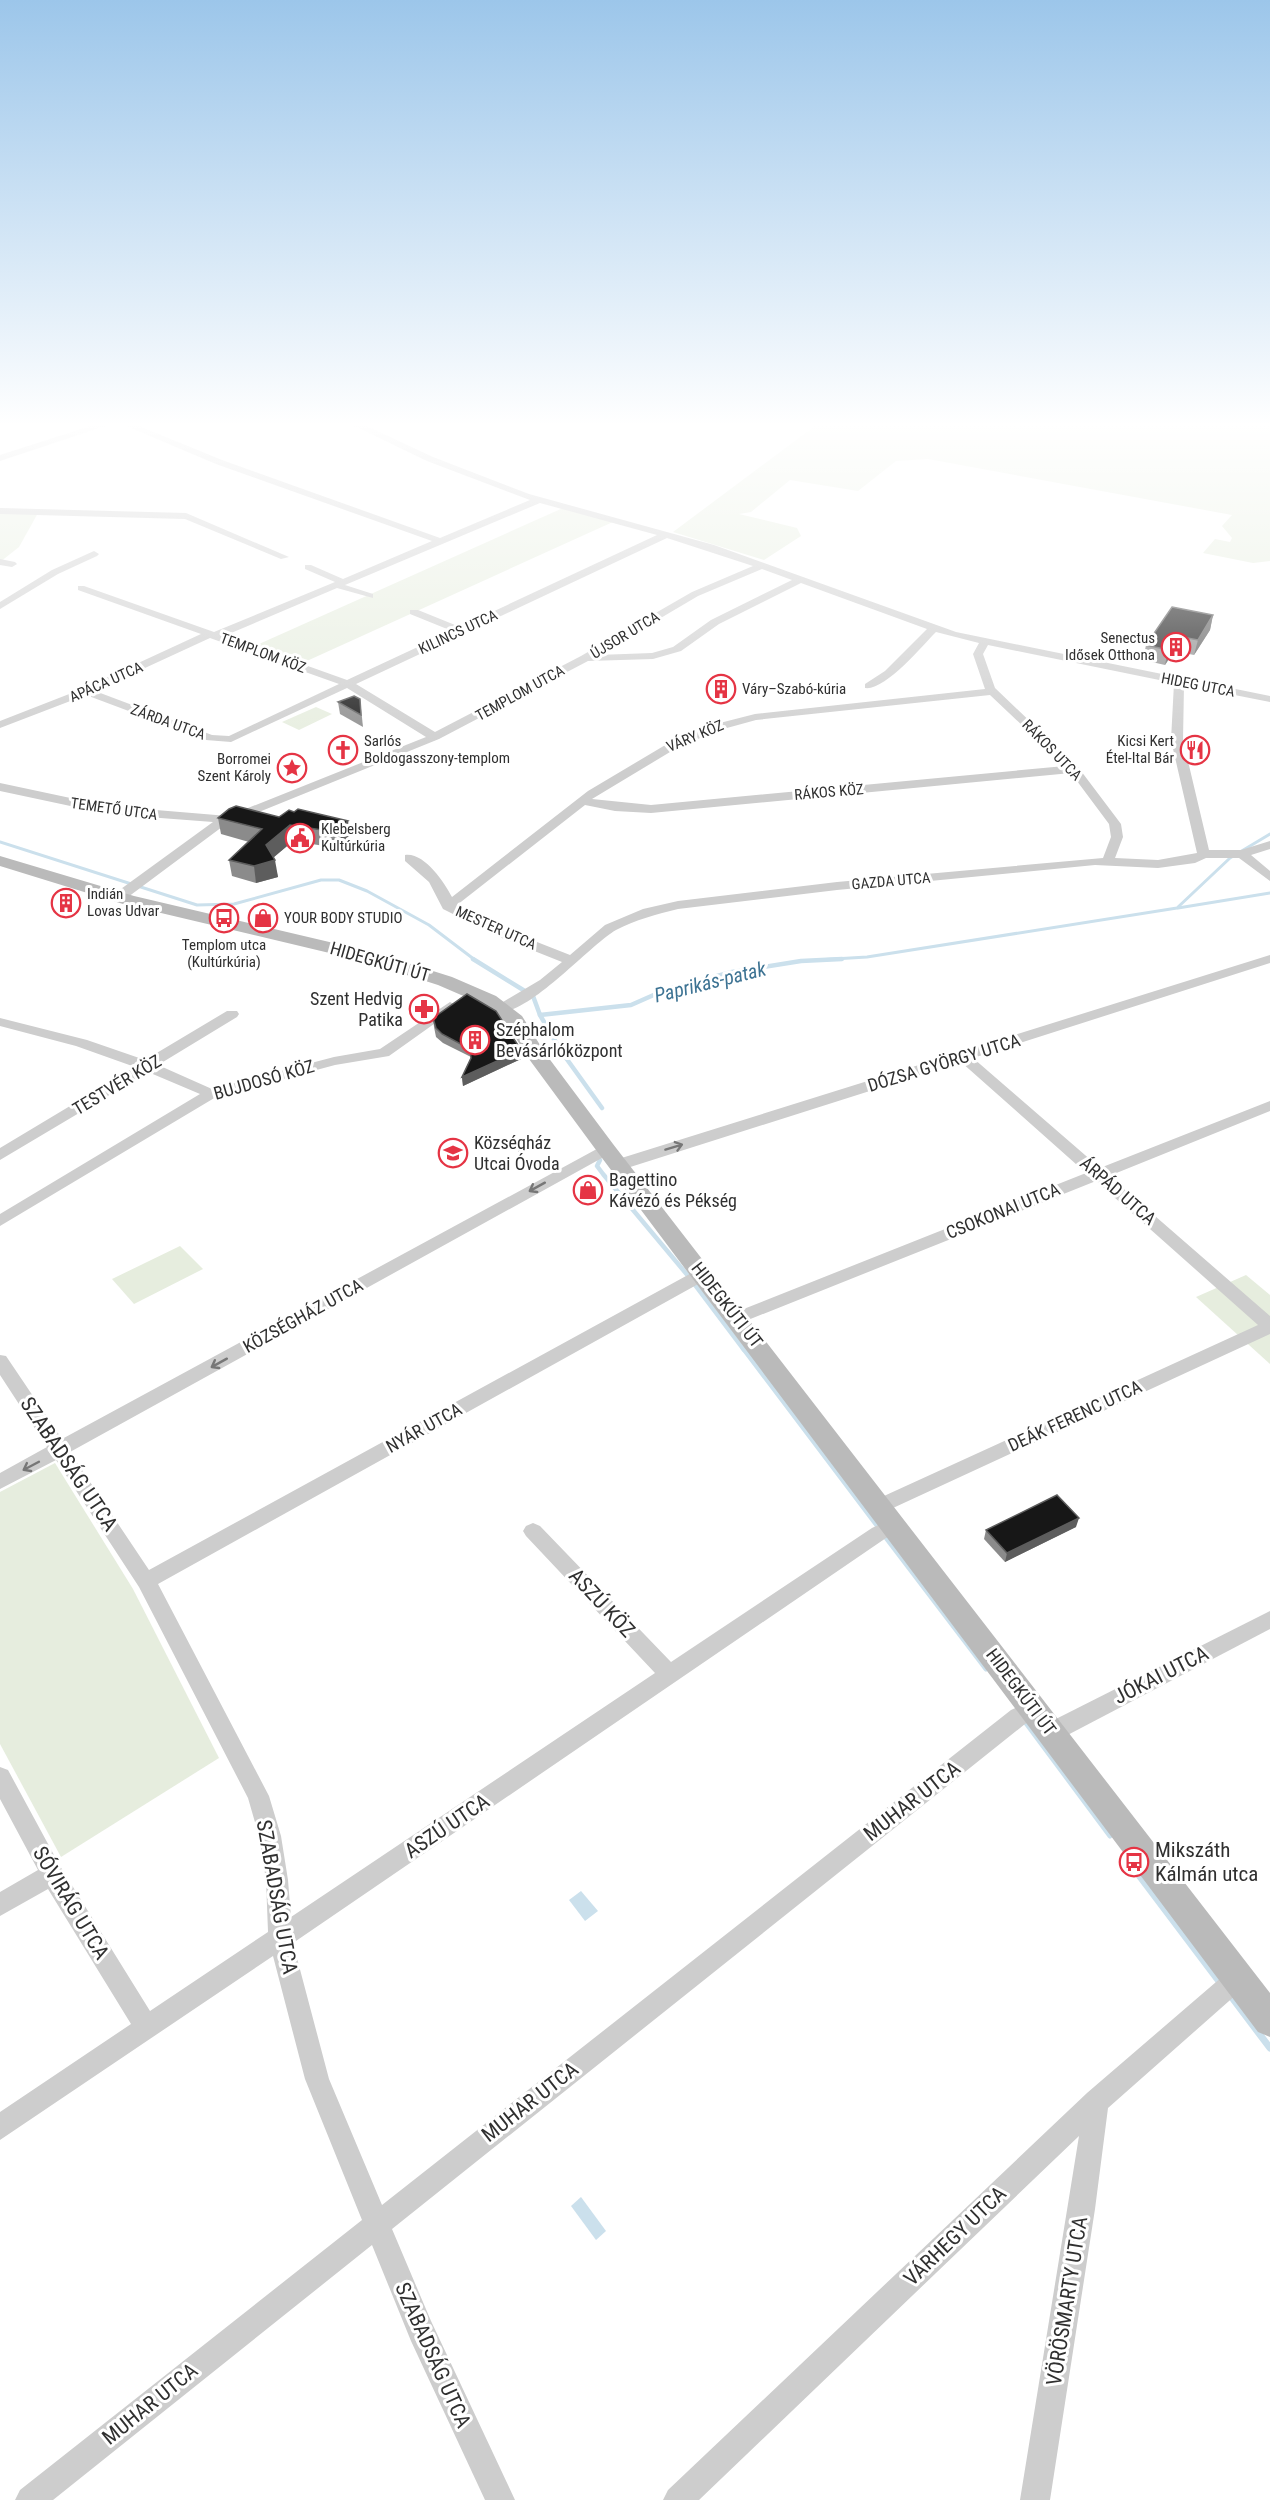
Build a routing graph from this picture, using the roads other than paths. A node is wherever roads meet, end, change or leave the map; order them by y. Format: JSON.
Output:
{"nodes":[{"id":1,"x":240,"y":539,"type":"edge"},
{"id":2,"x":434,"y":539,"type":"edge"},
{"id":3,"x":441,"y":539,"type":"edge"},
{"id":4,"x":657,"y":539,"type":"edge"},
{"id":5,"x":679,"y":539,"type":"edge"},
{"id":6,"x":438,"y":540,"type":"junction"},
{"id":7,"x":94,"y":554,"type":"dead end"},
{"id":8,"x":284,"y":557,"type":"dead end"},
{"id":9,"x":0,"y":562,"type":"edge"},
{"id":10,"x":12,"y":564,"type":"dead end"},
{"id":11,"x":763,"y":565,"type":"junction"},
{"id":12,"x":308,"y":567,"type":"dead end"},
{"id":13,"x":801,"y":579,"type":"junction"},
{"id":14,"x":340,"y":583,"type":"junction"},
{"id":15,"x":81,"y":588,"type":"dead end"},
{"id":16,"x":369,"y":597,"type":"dead end"},
{"id":17,"x":0,"y":606,"type":"edge"},
{"id":18,"x":414,"y":612,"type":"dead end"},
{"id":19,"x":934,"y":628,"type":"junction"},
{"id":20,"x":460,"y":631,"type":"junction"},
{"id":21,"x":213,"y":635,"type":"junction"},
{"id":22,"x":984,"y":642,"type":"junction"},
{"id":23,"x":585,"y":658,"type":"junction"},
{"id":24,"x":1179,"y":682,"type":"junction"},
{"id":25,"x":348,"y":684,"type":"junction"},
{"id":26,"x":869,"y":686,"type":"dead end"},
{"id":27,"x":990,"y":689,"type":"junction"},
{"id":28,"x":86,"y":692,"type":"junction"},
{"id":29,"x":1270,"y":699,"type":"edge"},
{"id":30,"x":0,"y":725,"type":"edge"},
{"id":31,"x":435,"y":737,"type":"junction"},
{"id":32,"x":1074,"y":769,"type":"junction"},
{"id":33,"x":0,"y":787,"type":"edge"},
{"id":34,"x":584,"y":801,"type":"junction"},
{"id":35,"x":229,"y":819,"type":"junction"},
{"id":36,"x":1270,"y":845,"type":"edge"},
{"id":37,"x":1204,"y":854,"type":"junction"},
{"id":38,"x":1236,"y":854,"type":"junction"},
{"id":39,"x":409,"y":858,"type":"dead end"},
{"id":40,"x":0,"y":861,"type":"edge"},
{"id":41,"x":1108,"y":861,"type":"junction"},
{"id":42,"x":1270,"y":877,"type":"edge"},
{"id":43,"x":123,"y":894,"type":"junction"},
{"id":44,"x":448,"y":906,"type":"junction"},
{"id":45,"x":1270,"y":959,"type":"edge"},
{"id":46,"x":570,"y":960,"type":"junction"},
{"id":47,"x":471,"y":992,"type":"junction"},
{"id":48,"x":502,"y":1008,"type":"junction"},
{"id":49,"x":232,"y":1014,"type":"dead end"},
{"id":50,"x":0,"y":1022,"type":"edge"},
{"id":51,"x":963,"y":1057,"type":"junction"},
{"id":52,"x":151,"y":1066,"type":"junction"},
{"id":53,"x":211,"y":1094,"type":"junction"},
{"id":54,"x":1270,"y":1106,"type":"edge"},
{"id":55,"x":0,"y":1155,"type":"edge"},
{"id":56,"x":612,"y":1157,"type":"junction"},
{"id":57,"x":1098,"y":1172,"type":"junction"},
{"id":58,"x":0,"y":1221,"type":"edge"},
{"id":59,"x":696,"y":1278,"type":"junction"},
{"id":60,"x":737,"y":1318,"type":"junction"},
{"id":61,"x":1270,"y":1327,"type":"edge"},
{"id":62,"x":0,"y":1361,"type":"edge"},
{"id":63,"x":61,"y":1449,"type":"junction"},
{"id":64,"x":0,"y":1482,"type":"edge"},
{"id":65,"x":885,"y":1523,"type":"junction"},
{"id":66,"x":534,"y":1531,"type":"dead end"},
{"id":67,"x":146,"y":1581,"type":"junction"},
{"id":68,"x":1270,"y":1619,"type":"edge"},
{"id":69,"x":670,"y":1675,"type":"junction"},
{"id":70,"x":1026,"y":1713,"type":"junction"},
{"id":71,"x":1052,"y":1732,"type":"junction"},
{"id":72,"x":0,"y":1777,"type":"edge"},
{"id":73,"x":52,"y":1874,"type":"junction"},
{"id":74,"x":0,"y":1905,"type":"edge"},
{"id":75,"x":280,"y":1939,"type":"junction"},
{"id":76,"x":1229,"y":1985,"type":"junction"},
{"id":77,"x":1270,"y":2020,"type":"edge"},
{"id":78,"x":146,"y":2027,"type":"junction"},
{"id":79,"x":1096,"y":2102,"type":"junction"},
{"id":80,"x":0,"y":2127,"type":"edge"},
{"id":81,"x":376,"y":2224,"type":"junction"},
{"id":82,"x":30,"y":2500,"type":"edge"},
{"id":83,"x":500,"y":2500,"type":"edge"},
{"id":84,"x":678,"y":2500,"type":"edge"},
{"id":85,"x":1035,"y":2500,"type":"edge"}],
"edges":[{"from":1,"to":8,"type":"street"},
{"from":2,"to":6,"type":"street"},
{"from":3,"to":6,"type":"street","name":"APÁCA UTCA"},
{"from":4,"to":20,"type":"street","name":"KILINCS UTCA"},
{"from":5,"to":11,"type":"street","name":"HIDEG UTCA"},
{"from":6,"to":14,"type":"street","name":"APÁCA UTCA"},
{"from":7,"to":17,"type":"street"},
{"from":9,"to":10,"type":"street"},
{"from":11,"to":13,"type":"street","name":"HIDEG UTCA"},
{"from":11,"to":23,"type":"street","name":"ÚJSOR UTCA"},
{"from":12,"to":14,"type":"street"},
{"from":13,"to":19,"type":"street","name":"HIDEG UTCA"},
{"from":13,"to":23,"type":"street","name":"TEMPLOM UTCA"},
{"from":14,"to":16,"type":"street"},
{"from":14,"to":21,"type":"street","name":"APÁCA UTCA"},
{"from":15,"to":21,"type":"street","name":"TEMPLOM KÖZ"},
{"from":18,"to":20,"type":"street"},
{"from":19,"to":22,"type":"street","name":"HIDEG UTCA"},
{"from":19,"to":26,"type":"street"},
{"from":20,"to":25,"type":"street","name":"KILINCS UTCA"},
{"from":21,"to":25,"type":"street","name":"TEMPLOM KÖZ"},
{"from":21,"to":28,"type":"street","name":"APÁCA UTCA"},
{"from":22,"to":24,"type":"street","name":"HIDEG UTCA"},
{"from":22,"to":27,"type":"street","name":"RÁKOS UTCA"},
{"from":23,"to":31,"type":"street","name":"TEMPLOM UTCA"},
{"from":24,"to":29,"type":"street","name":"HIDEG UTCA"},
{"from":24,"to":37,"type":"street"},
{"from":25,"to":28,"type":"street","name":"ZÁRDA UTCA"},
{"from":25,"to":31,"type":"street","name":"TEMPLOM KÖZ"},
{"from":27,"to":32,"type":"street","name":"RÁKOS UTCA"},
{"from":27,"to":34,"type":"street","name":"VÁRY KÖZ"},
{"from":28,"to":30,"type":"street","name":"APÁCA UTCA"},
{"from":31,"to":35,"type":"street","name":"TEMPLOM UTCA"},
{"from":32,"to":34,"type":"street","name":"RÁKOS KÖZ"},
{"from":32,"to":41,"type":"street","name":"RÁKOS UTCA"},
{"from":33,"to":35,"type":"street","name":"TEMETŐ UTCA"},
{"from":34,"to":44,"type":"street","name":"VÁRY KÖZ"},
{"from":35,"to":43,"type":"street","name":"TEMPLOM UTCA"},
{"from":36,"to":38,"type":"street","name":"GAZDA UTCA"},
{"from":37,"to":38,"type":"street","name":"GAZDA UTCA"},
{"from":37,"to":41,"type":"street","name":"GAZDA UTCA"},
{"from":38,"to":42,"type":"street"},
{"from":39,"to":44,"type":"street","name":"MESTER UTCA"},
{"from":40,"to":43,"type":"main road","name":"HIDEGKÚTI ÚT"},
{"from":41,"to":46,"type":"street","name":"GAZDA UTCA"},
{"from":43,"to":47,"type":"main road","name":"HIDEGKÚTI ÚT"},
{"from":44,"to":46,"type":"street","name":"MESTER UTCA"},
{"from":45,"to":51,"type":"street","name":"DÓZSA GYÖRGY UTCA"},
{"from":46,"to":48,"type":"street","name":"GAZDA UTCA"},
{"from":47,"to":48,"type":"main road","name":"HIDEGKÚTI ÚT"},
{"from":47,"to":53,"type":"street","name":"BUJDOSÓ KÖZ"},
{"from":48,"to":56,"type":"main road","name":"HIDEGKÚTI ÚT"},
{"from":49,"to":52,"type":"street","name":"TESTVÉR KÖZ"},
{"from":50,"to":52,"type":"street"},
{"from":56,"to":51,"type":"street","name":"DÓZSA GYÖRGY UTCA","one_way":true},
{"from":51,"to":57,"type":"street","name":"ÁRPÁD UTCA"},
{"from":52,"to":53,"type":"street"},
{"from":52,"to":55,"type":"street","name":"TESTVÉR KÖZ"},
{"from":53,"to":58,"type":"street","name":"BUJDOSÓ KÖZ"},
{"from":54,"to":57,"type":"street","name":"CSOKONAI UTCA"},
{"from":56,"to":59,"type":"main road","name":"HIDEGKÚTI ÚT"},
{"from":56,"to":63,"type":"street","name":"KÖZSÉGHÁZ UTCA","one_way":true},
{"from":57,"to":60,"type":"street","name":"CSOKONAI UTCA"},
{"from":57,"to":61,"type":"street","name":"ÁRPÁD UTCA"},
{"from":59,"to":60,"type":"main road","name":"HIDEGKÚTI ÚT"},
{"from":59,"to":67,"type":"street","name":"NYÁR UTCA"},
{"from":60,"to":65,"type":"main road","name":"HIDEGKÚTI ÚT"},
{"from":61,"to":65,"type":"street","name":"DEÁK FERENC UTCA"},
{"from":62,"to":63,"type":"street","name":"SZABADSÁG UTCA"},
{"from":63,"to":64,"type":"street","name":"KÖZSÉGHÁZ UTCA","one_way":true},
{"from":63,"to":67,"type":"street","name":"SZABADSÁG UTCA"},
{"from":65,"to":69,"type":"street","name":"ASZÚ UTCA"},
{"from":65,"to":70,"type":"main road","name":"HIDEGKÚTI ÚT"},
{"from":66,"to":69,"type":"street","name":"ASZÚ KÖZ"},
{"from":67,"to":75,"type":"street","name":"SZABADSÁG UTCA"},
{"from":68,"to":71,"type":"street","name":"JÓKAI UTCA"},
{"from":69,"to":75,"type":"street","name":"ASZÚ UTCA"},
{"from":70,"to":71,"type":"main road","name":"HIDEGKÚTI ÚT"},
{"from":70,"to":81,"type":"street","name":"MUHAR UTCA"},
{"from":71,"to":76,"type":"main road","name":"HIDEGKÚTI ÚT"},
{"from":72,"to":73,"type":"street","name":"SÓVIRÁG UTCA"},
{"from":73,"to":74,"type":"street"},
{"from":73,"to":78,"type":"street","name":"SÓVIRÁG UTCA"},
{"from":75,"to":78,"type":"street","name":"ASZÚ UTCA"},
{"from":75,"to":81,"type":"street","name":"SZABADSÁG UTCA"},
{"from":76,"to":77,"type":"main road","name":"HIDEGKÚTI ÚT"},
{"from":76,"to":79,"type":"street","name":"VÁRHEGY UTCA"},
{"from":78,"to":80,"type":"street","name":"ASZÚ UTCA"},
{"from":79,"to":84,"type":"street","name":"VÁRHEGY UTCA"},
{"from":79,"to":85,"type":"street","name":"VÖRÖSMARTY UTCA"},
{"from":81,"to":82,"type":"street","name":"MUHAR UTCA"},
{"from":81,"to":83,"type":"street","name":"SZABADSÁG UTCA"}]}
